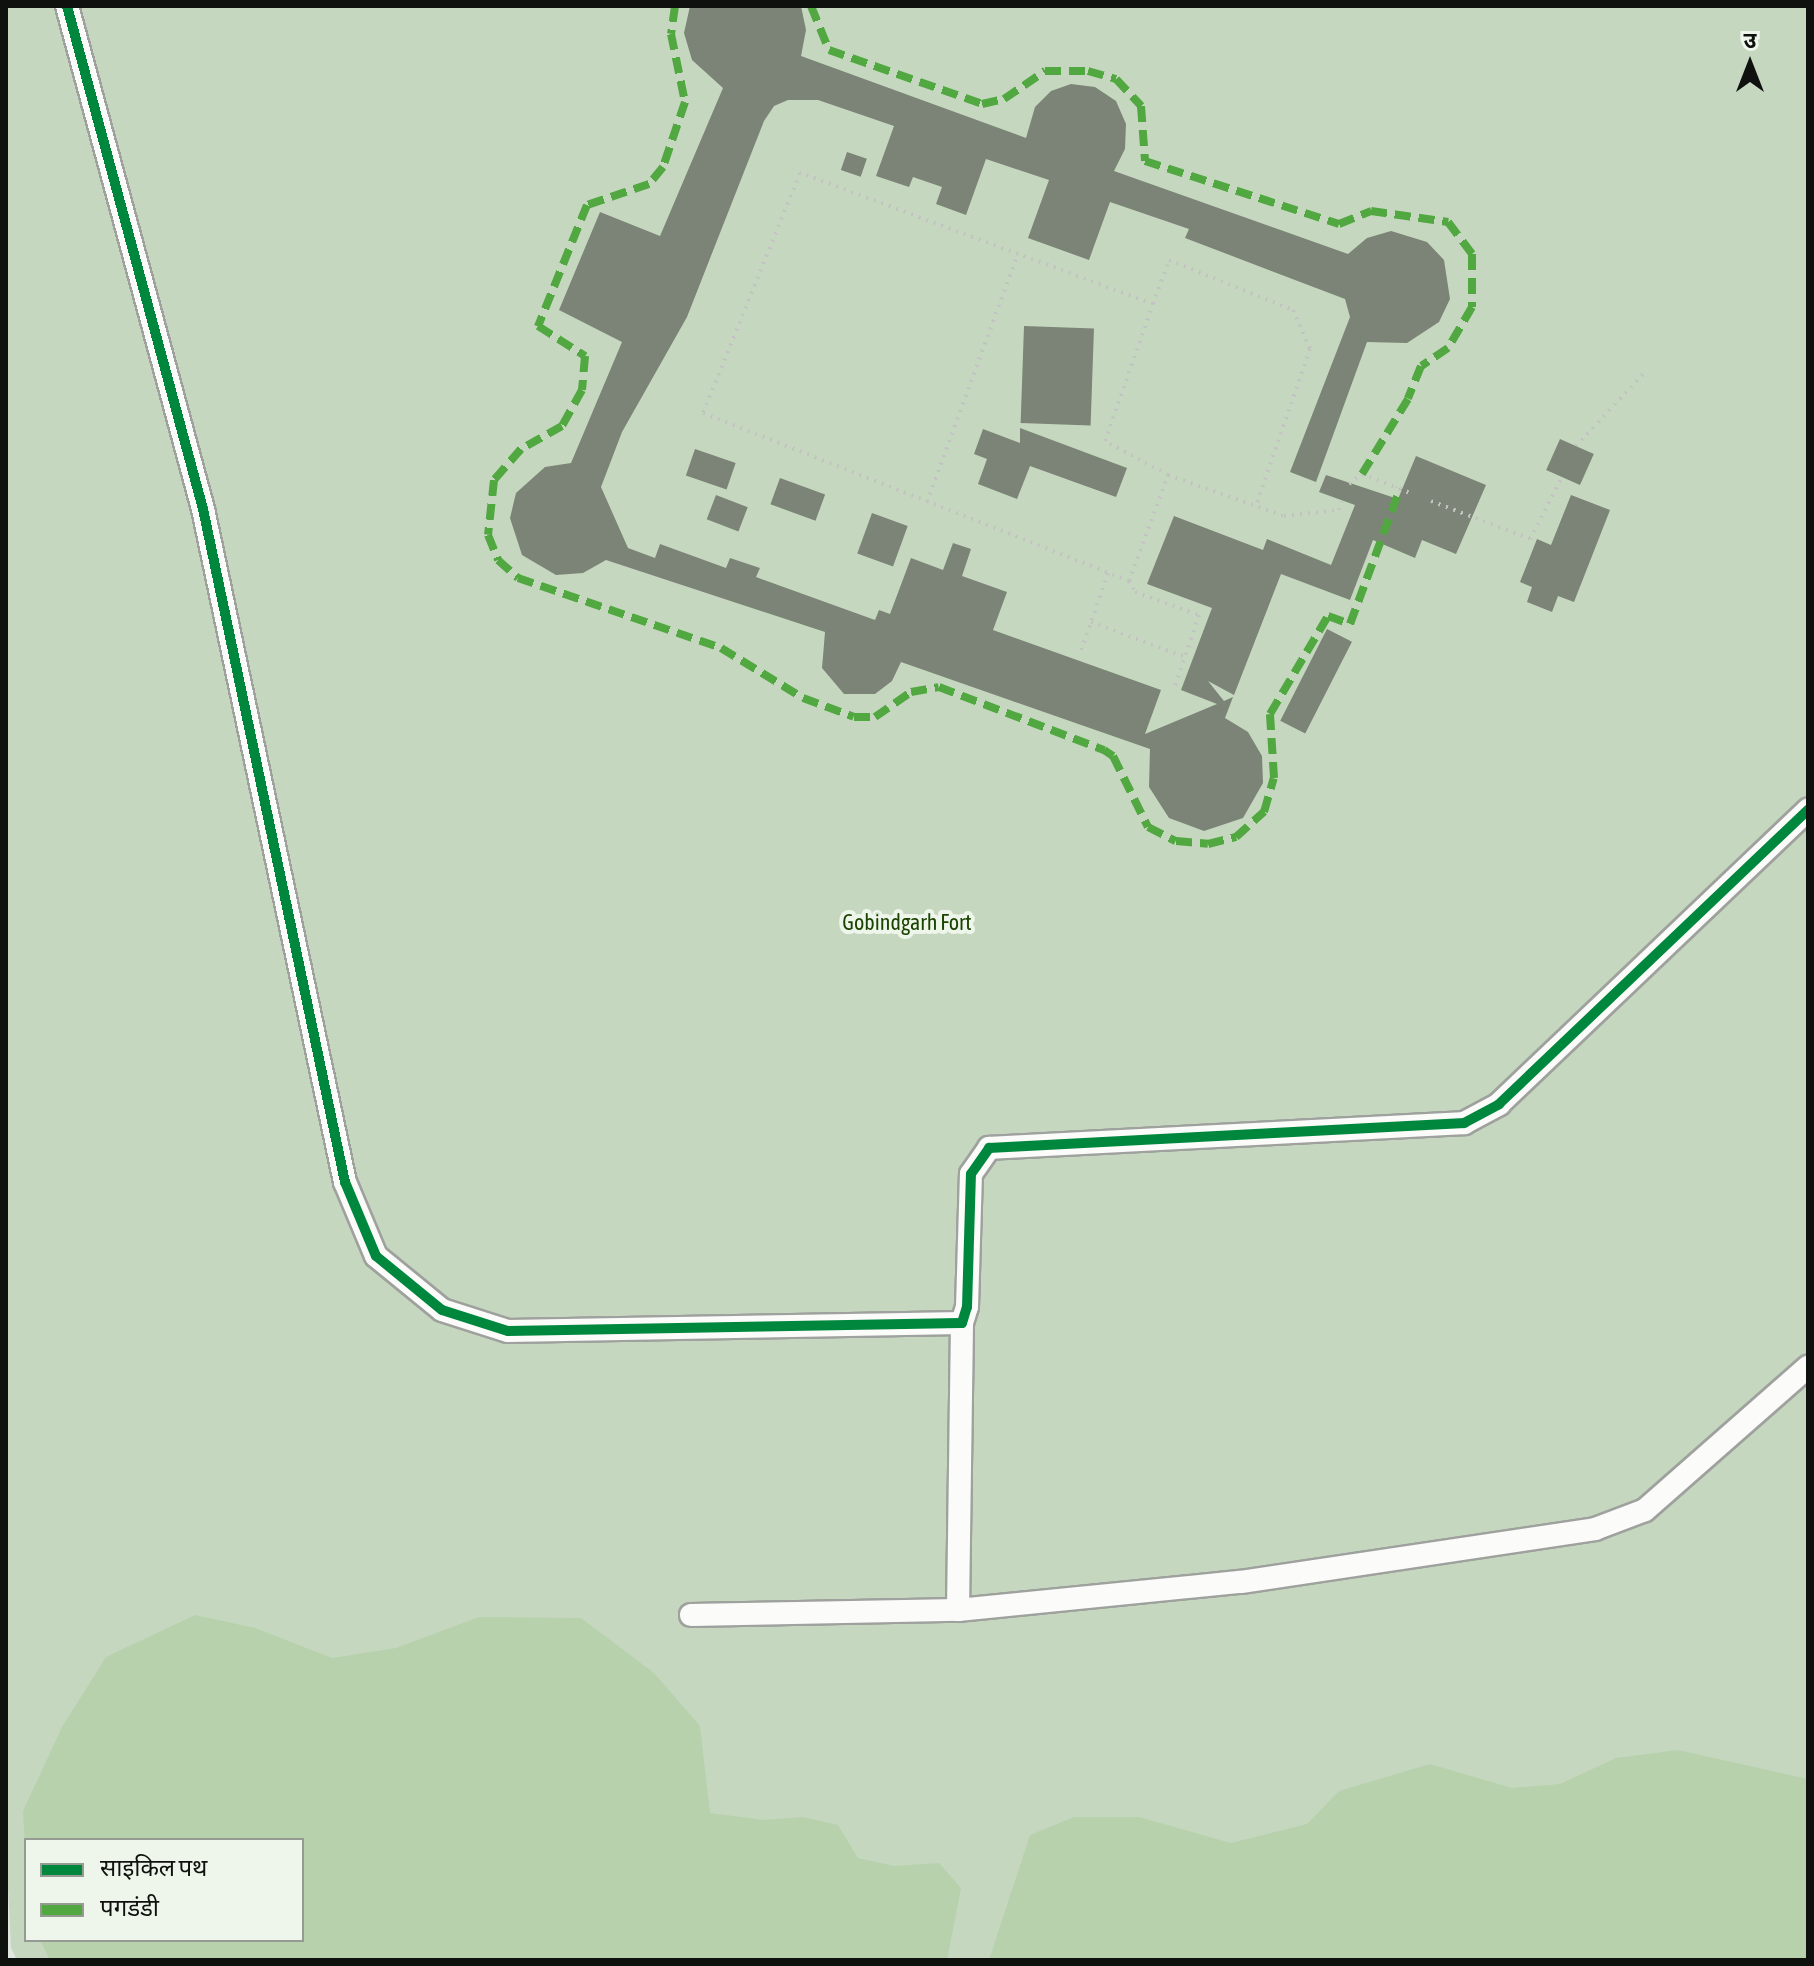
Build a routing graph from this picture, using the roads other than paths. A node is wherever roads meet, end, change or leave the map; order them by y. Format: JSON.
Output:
{"nodes":[{"id":1,"x":67,"y":6,"type":"edge"},
{"id":2,"x":1808,"y":810,"type":"edge"},
{"id":3,"x":962,"y":1323,"type":"junction"},
{"id":4,"x":1807,"y":1370,"type":"edge"},
{"id":5,"x":958,"y":1610,"type":"junction"},
{"id":6,"x":691,"y":1615,"type":"dead end"}],
"edges":[{"from":1,"to":3,"type":"street"},
{"from":2,"to":3,"type":"street"},
{"from":3,"to":5,"type":"street"},
{"from":4,"to":5,"type":"street"},
{"from":5,"to":6,"type":"street"}]}
